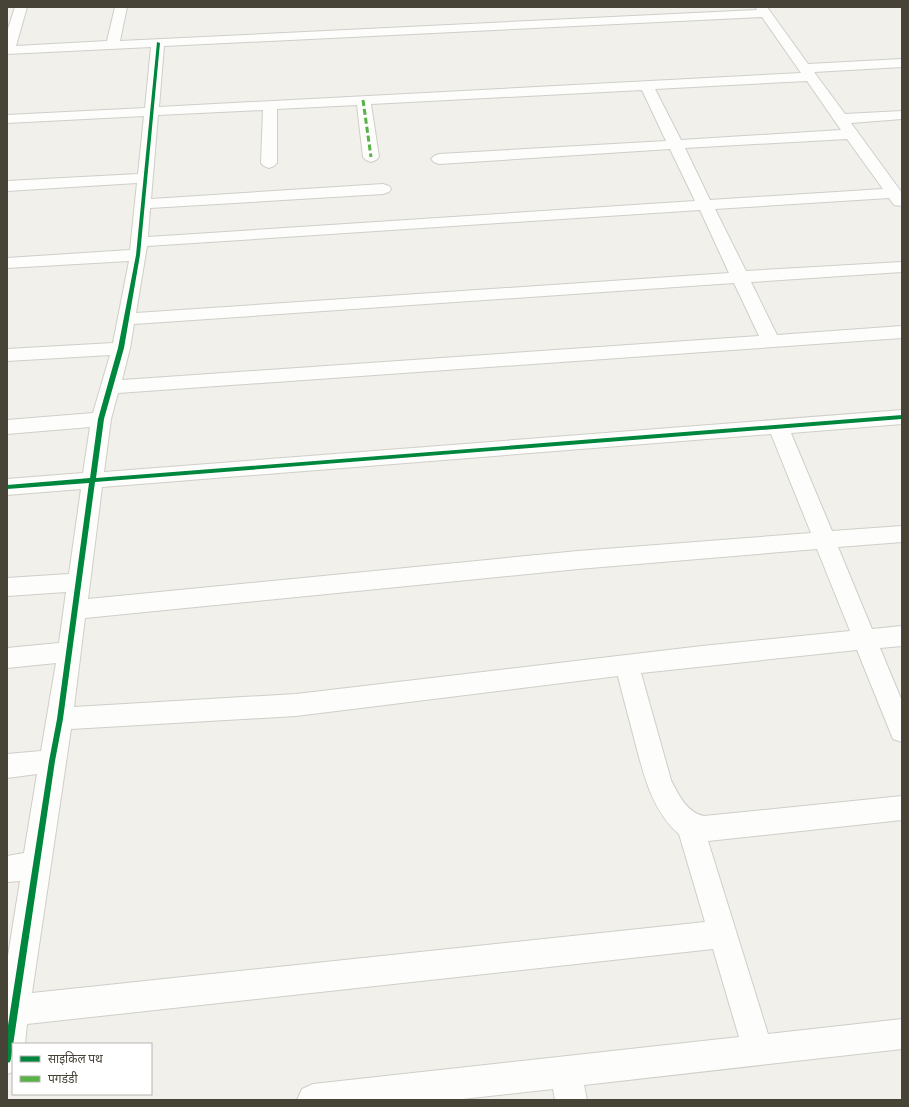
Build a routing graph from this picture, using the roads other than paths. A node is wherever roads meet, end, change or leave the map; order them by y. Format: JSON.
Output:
{"nodes":[{"id":1,"x":21,"y":7,"type":"edge"},
{"id":2,"x":121,"y":7,"type":"edge"},
{"id":3,"x":763,"y":10,"type":"edge"},
{"id":4,"x":158,"y":43,"type":"junction"},
{"id":5,"x":113,"y":45,"type":"junction"},
{"id":6,"x":7,"y":50,"type":"edge"},
{"id":7,"x":902,"y":63,"type":"edge"},
{"id":8,"x":807,"y":73,"type":"junction"},
{"id":9,"x":647,"y":86,"type":"junction"},
{"id":10,"x":363,"y":100,"type":"junction"},
{"id":11,"x":270,"y":105,"type":"junction"},
{"id":12,"x":151,"y":111,"type":"junction"},
{"id":13,"x":902,"y":115,"type":"edge"},
{"id":14,"x":7,"y":119,"type":"edge"},
{"id":15,"x":840,"y":119,"type":"junction"},
{"id":16,"x":850,"y":134,"type":"junction"},
{"id":17,"x":676,"y":144,"type":"junction"},
{"id":18,"x":371,"y":157,"type":"dead end"},
{"id":19,"x":439,"y":159,"type":"dead end"},
{"id":20,"x":269,"y":163,"type":"dead end"},
{"id":21,"x":144,"y":178,"type":"junction"},
{"id":22,"x":7,"y":186,"type":"edge"},
{"id":23,"x":383,"y":189,"type":"dead end"},
{"id":24,"x":896,"y":191,"type":"edge"},
{"id":25,"x":142,"y":204,"type":"junction"},
{"id":26,"x":705,"y":205,"type":"junction"},
{"id":27,"x":139,"y":249,"type":"junction"},
{"id":28,"x":7,"y":263,"type":"edge"},
{"id":29,"x":902,"y":267,"type":"edge"},
{"id":30,"x":740,"y":276,"type":"junction"},
{"id":31,"x":126,"y":320,"type":"junction"},
{"id":32,"x":902,"y":332,"type":"edge"},
{"id":33,"x":771,"y":340,"type":"junction"},
{"id":34,"x":121,"y":348,"type":"junction"},
{"id":35,"x":7,"y":355,"type":"edge"},
{"id":36,"x":110,"y":387,"type":"junction"},
{"id":37,"x":902,"y":417,"type":"edge"},
{"id":38,"x":101,"y":419,"type":"junction"},
{"id":39,"x":778,"y":426,"type":"junction"},
{"id":40,"x":7,"y":427,"type":"edge"},
{"id":41,"x":93,"y":481,"type":"junction"},
{"id":42,"x":7,"y":487,"type":"edge"},
{"id":43,"x":902,"y":534,"type":"edge"},
{"id":44,"x":824,"y":541,"type":"junction"},
{"id":45,"x":79,"y":582,"type":"junction"},
{"id":46,"x":7,"y":587,"type":"edge"},
{"id":47,"x":75,"y":610,"type":"junction"},
{"id":48,"x":902,"y":636,"type":"edge"},
{"id":49,"x":864,"y":640,"type":"junction"},
{"id":50,"x":69,"y":652,"type":"junction"},
{"id":51,"x":7,"y":658,"type":"edge"},
{"id":52,"x":627,"y":665,"type":"junction"},
{"id":53,"x":60,"y":719,"type":"junction"},
{"id":54,"x":902,"y":731,"type":"edge"},
{"id":55,"x":52,"y":761,"type":"junction"},
{"id":56,"x":7,"y":766,"type":"edge"},
{"id":57,"x":902,"y":808,"type":"edge"},
{"id":58,"x":690,"y":826,"type":"junction"},
{"id":59,"x":36,"y":865,"type":"junction"},
{"id":60,"x":7,"y":868,"type":"edge"},
{"id":61,"x":723,"y":934,"type":"junction"},
{"id":62,"x":15,"y":1010,"type":"junction"},
{"id":63,"x":902,"y":1034,"type":"edge"},
{"id":64,"x":758,"y":1051,"type":"junction"},
{"id":65,"x":7,"y":1059,"type":"edge"},
{"id":66,"x":569,"y":1086,"type":"edge"},
{"id":67,"x":313,"y":1100,"type":"edge"}],
"edges":[{"from":1,"to":6,"type":"street"},
{"from":2,"to":5,"type":"street"},
{"from":3,"to":4,"type":"street"},
{"from":3,"to":8,"type":"street"},
{"from":4,"to":5,"type":"street"},
{"from":4,"to":12,"type":"street"},
{"from":5,"to":6,"type":"street"},
{"from":7,"to":8,"type":"street"},
{"from":8,"to":9,"type":"street"},
{"from":8,"to":15,"type":"street"},
{"from":9,"to":10,"type":"street"},
{"from":9,"to":17,"type":"street"},
{"from":10,"to":11,"type":"street"},
{"from":10,"to":18,"type":"street"},
{"from":11,"to":12,"type":"street"},
{"from":11,"to":20,"type":"street"},
{"from":12,"to":14,"type":"street"},
{"from":12,"to":21,"type":"street"},
{"from":13,"to":15,"type":"street"},
{"from":15,"to":16,"type":"street"},
{"from":16,"to":17,"type":"street"},
{"from":16,"to":24,"type":"street"},
{"from":17,"to":19,"type":"street"},
{"from":17,"to":26,"type":"street"},
{"from":21,"to":22,"type":"street"},
{"from":21,"to":25,"type":"street"},
{"from":23,"to":25,"type":"street"},
{"from":24,"to":26,"type":"street"},
{"from":25,"to":27,"type":"street"},
{"from":26,"to":27,"type":"street"},
{"from":26,"to":30,"type":"street"},
{"from":27,"to":28,"type":"street"},
{"from":27,"to":31,"type":"street"},
{"from":29,"to":30,"type":"street"},
{"from":30,"to":31,"type":"street"},
{"from":30,"to":33,"type":"street"},
{"from":31,"to":34,"type":"street"},
{"from":32,"to":33,"type":"street"},
{"from":33,"to":36,"type":"street"},
{"from":34,"to":35,"type":"street"},
{"from":34,"to":36,"type":"street"},
{"from":36,"to":38,"type":"street"},
{"from":37,"to":39,"type":"street"},
{"from":38,"to":40,"type":"street"},
{"from":38,"to":41,"type":"street"},
{"from":39,"to":41,"type":"street"},
{"from":39,"to":44,"type":"street"},
{"from":41,"to":42,"type":"street"},
{"from":41,"to":45,"type":"street"},
{"from":43,"to":44,"type":"street"},
{"from":44,"to":47,"type":"street"},
{"from":44,"to":49,"type":"street"},
{"from":45,"to":46,"type":"street"},
{"from":45,"to":47,"type":"street"},
{"from":47,"to":50,"type":"street"},
{"from":48,"to":49,"type":"street"},
{"from":49,"to":52,"type":"street"},
{"from":49,"to":54,"type":"street"},
{"from":50,"to":51,"type":"street"},
{"from":50,"to":53,"type":"street"},
{"from":52,"to":53,"type":"street"},
{"from":52,"to":58,"type":"street"},
{"from":53,"to":55,"type":"street"},
{"from":55,"to":56,"type":"street"},
{"from":55,"to":59,"type":"street"},
{"from":57,"to":58,"type":"street"},
{"from":58,"to":61,"type":"street"},
{"from":59,"to":60,"type":"street"},
{"from":59,"to":62,"type":"street"},
{"from":61,"to":62,"type":"street"},
{"from":61,"to":64,"type":"street"},
{"from":62,"to":65,"type":"street"},
{"from":63,"to":64,"type":"street"},
{"from":64,"to":66,"type":"street"},
{"from":66,"to":67,"type":"street"}]}
